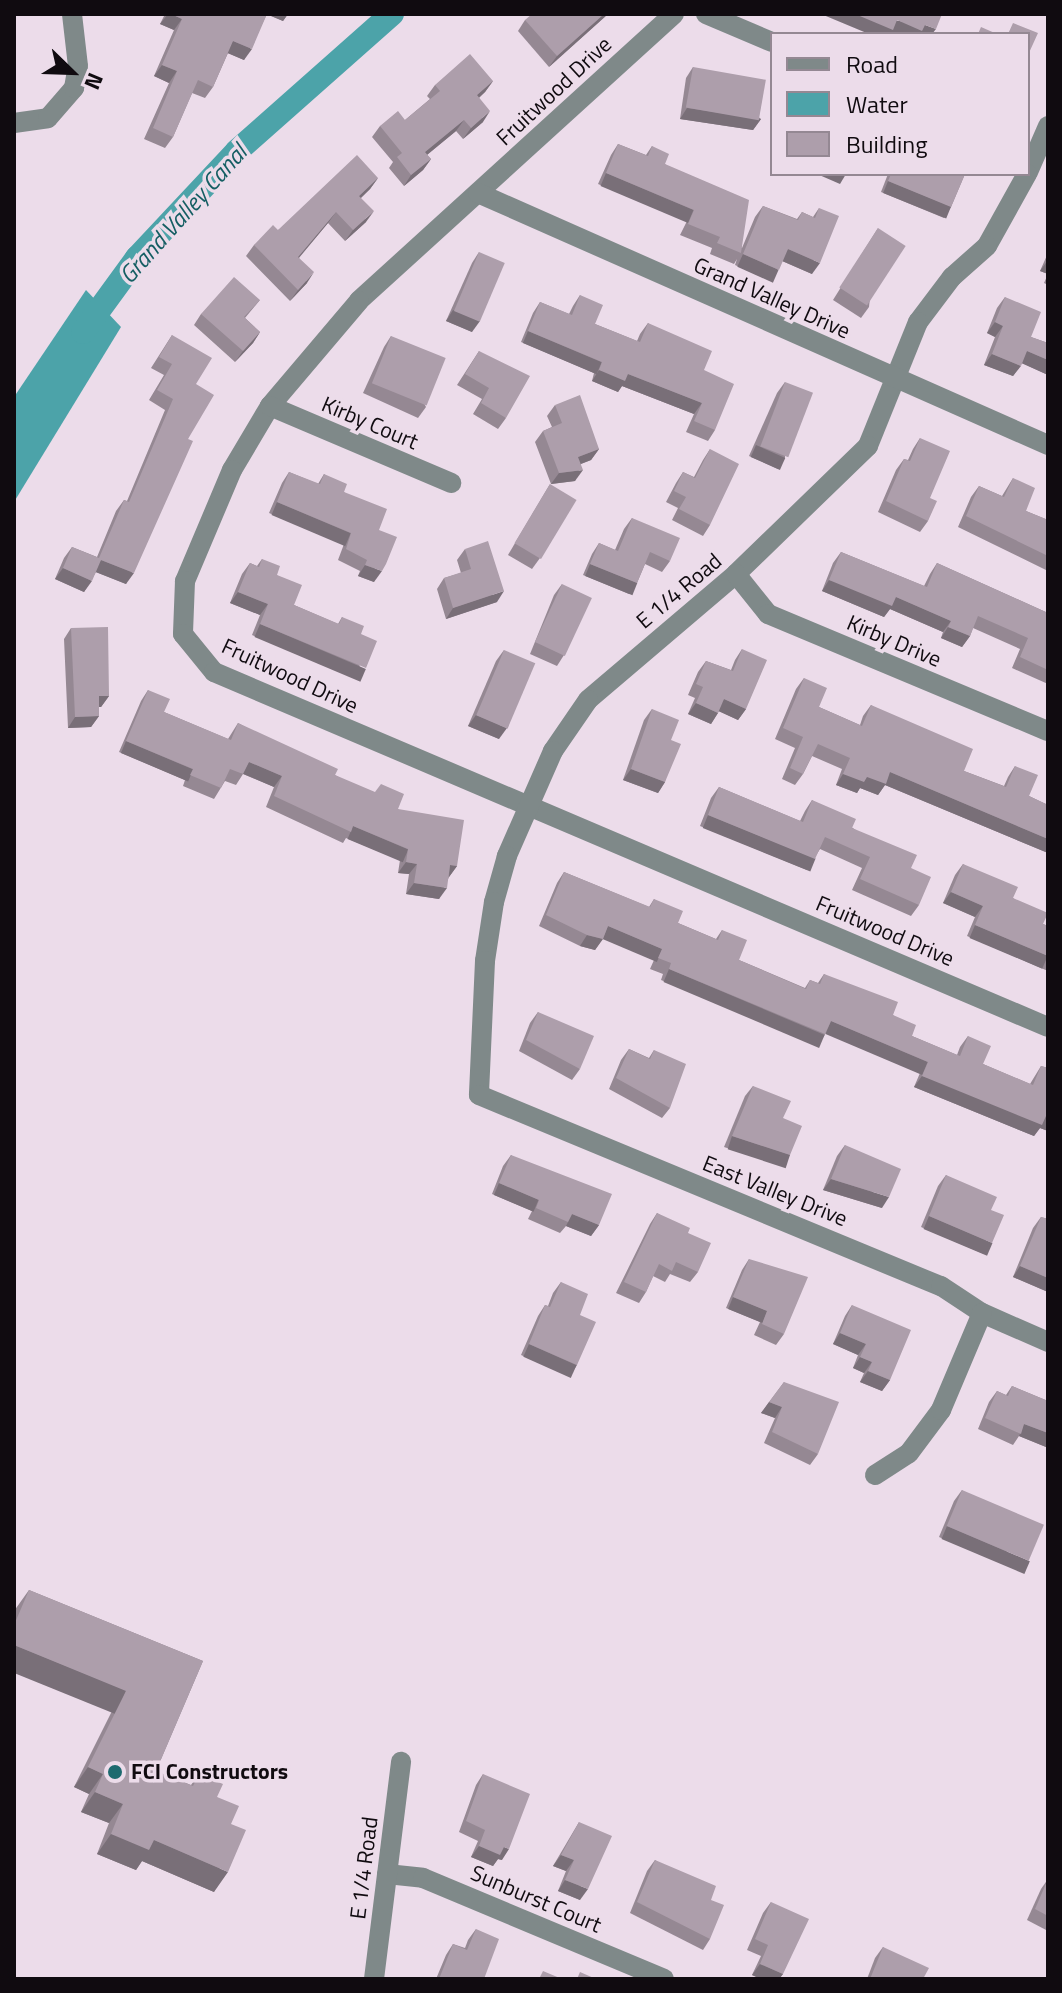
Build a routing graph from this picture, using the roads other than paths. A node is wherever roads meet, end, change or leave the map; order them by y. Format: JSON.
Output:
{"nodes":[{"id":1,"x":72,"y":14,"type":"edge"},
{"id":2,"x":674,"y":14,"type":"edge"},
{"id":3,"x":706,"y":14,"type":"edge"},
{"id":4,"x":770,"y":41,"type":"edge"},
{"id":5,"x":14,"y":123,"type":"edge"},
{"id":6,"x":1048,"y":126,"type":"edge"},
{"id":7,"x":1038,"y":153,"type":"edge"},
{"id":8,"x":1026,"y":176,"type":"edge"},
{"id":9,"x":478,"y":193,"type":"junction"},
{"id":10,"x":894,"y":378,"type":"junction"},
{"id":11,"x":270,"y":406,"type":"junction"},
{"id":12,"x":1048,"y":445,"type":"edge"},
{"id":13,"x":451,"y":483,"type":"dead end"},
{"id":14,"x":736,"y":574,"type":"junction"},
{"id":15,"x":1048,"y":731,"type":"edge"},
{"id":16,"x":529,"y":806,"type":"junction"},
{"id":17,"x":1048,"y":1027,"type":"edge"},
{"id":18,"x":479,"y":1095,"type":"joint"},
{"id":19,"x":982,"y":1313,"type":"junction"},
{"id":20,"x":1048,"y":1342,"type":"edge"},
{"id":21,"x":875,"y":1475,"type":"dead end"},
{"id":22,"x":401,"y":1762,"type":"dead end"},
{"id":23,"x":387,"y":1874,"type":"junction"},
{"id":24,"x":374,"y":1979,"type":"edge"},
{"id":25,"x":664,"y":1979,"type":"edge"}],
"edges":[{"from":1,"to":5,"type":"street"},
{"from":2,"to":9,"type":"street","name":"Fruitwood Drive"},
{"from":3,"to":4,"type":"street"},
{"from":6,"to":7,"type":"street","name":"E 1/4 Road"},
{"from":8,"to":10,"type":"street","name":"E 1/4 Road"},
{"from":9,"to":10,"type":"street","name":"Grand Valley Drive"},
{"from":9,"to":11,"type":"street","name":"Fruitwood Drive"},
{"from":10,"to":12,"type":"street","name":"Grand Valley Drive"},
{"from":10,"to":14,"type":"street","name":"E 1/4 Road"},
{"from":11,"to":13,"type":"street","name":"Kirby Court"},
{"from":11,"to":16,"type":"street","name":"Fruitwood Drive"},
{"from":14,"to":15,"type":"street","name":"Kirby Drive"},
{"from":14,"to":16,"type":"street","name":"E 1/4 Road"},
{"from":16,"to":17,"type":"street","name":"Fruitwood Drive"},
{"from":16,"to":18,"type":"street","name":"E 1/4 Road"},
{"from":18,"to":19,"type":"street","name":"East Valley Drive"},
{"from":19,"to":20,"type":"street","name":"East Valley Drive"},
{"from":19,"to":21,"type":"street"},
{"from":22,"to":23,"type":"street","name":"E 1/4 Road"},
{"from":23,"to":24,"type":"street","name":"E 1/4 Road"},
{"from":23,"to":25,"type":"street","name":"Sunburst Court"}]}
